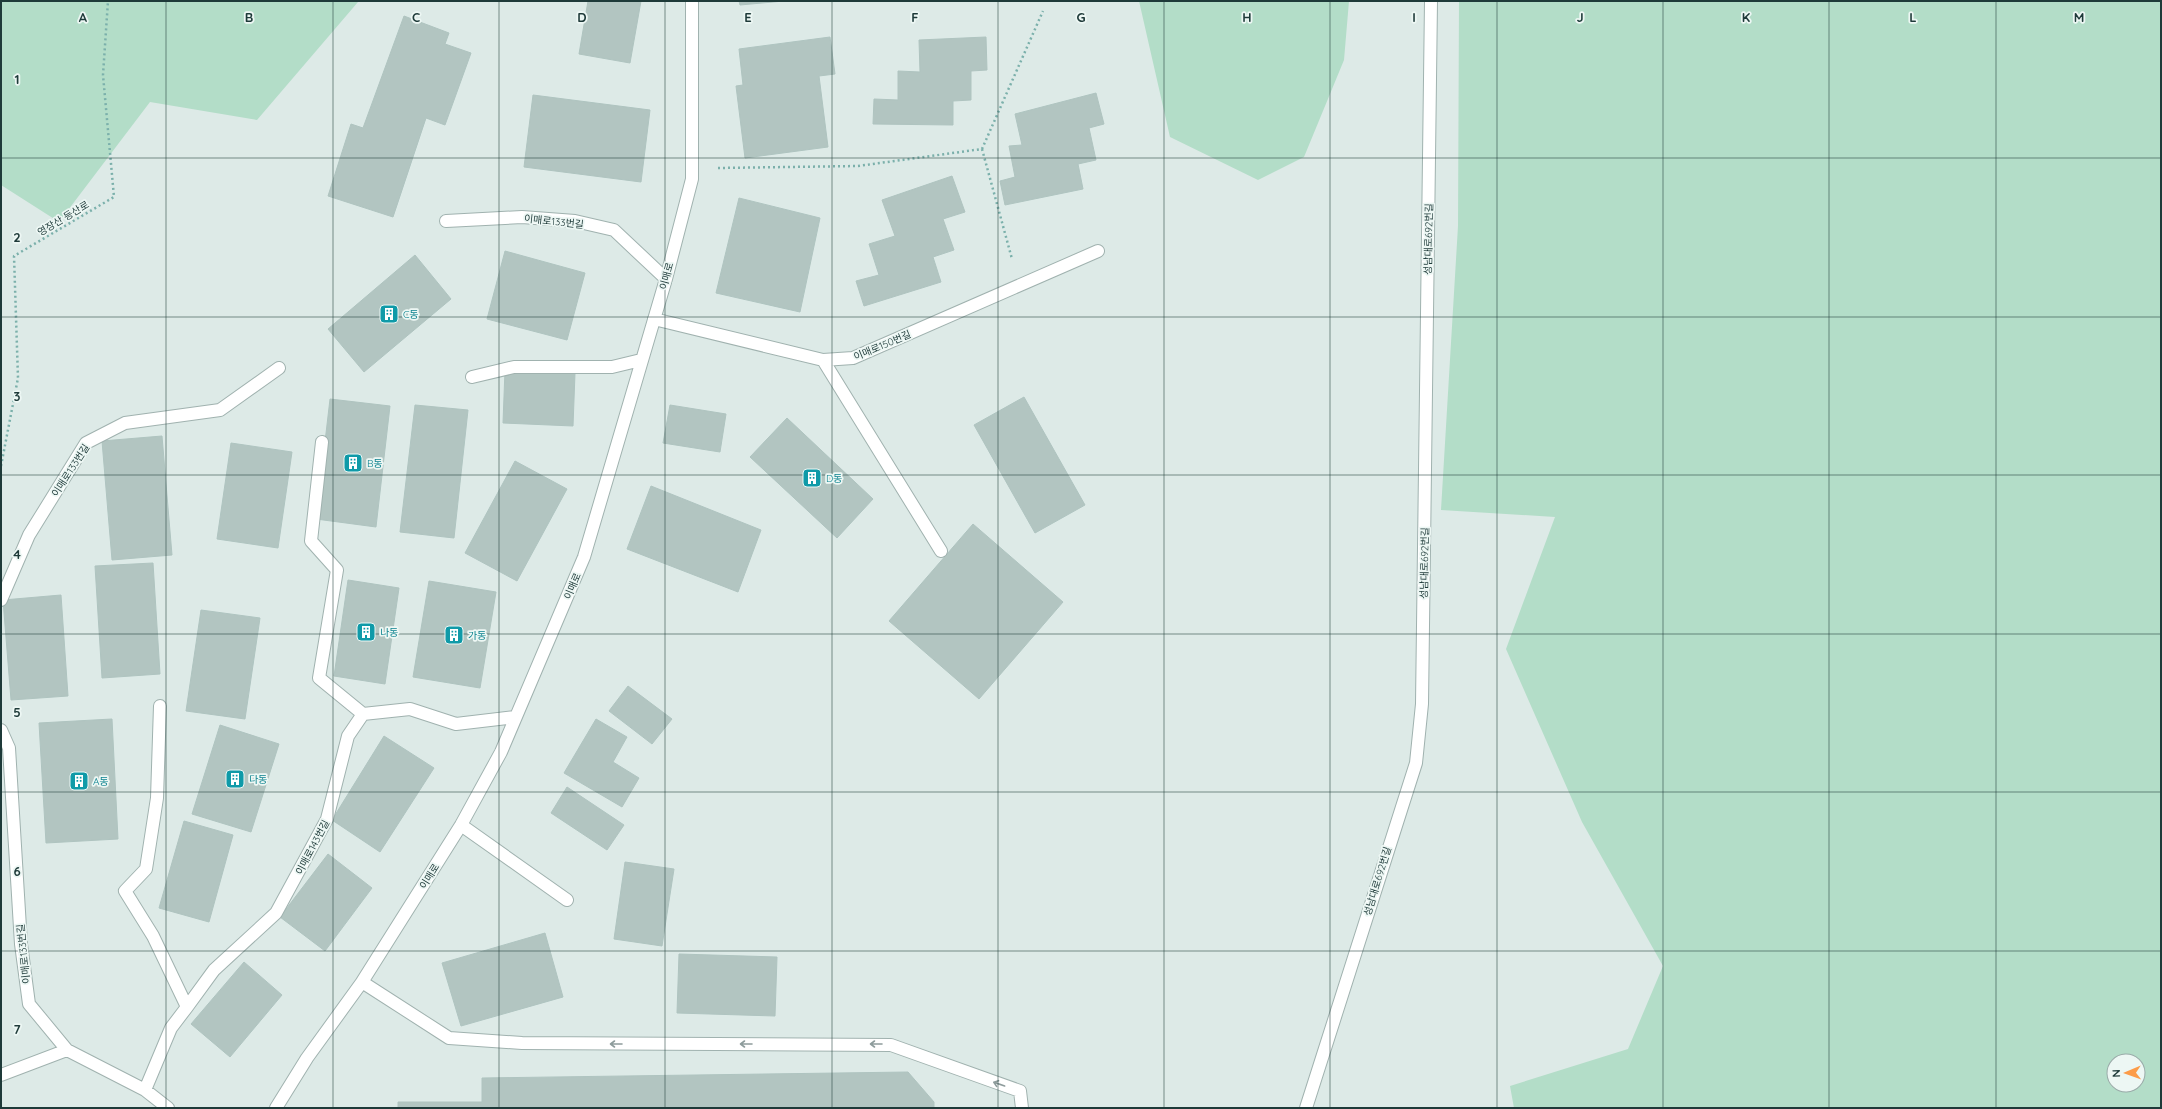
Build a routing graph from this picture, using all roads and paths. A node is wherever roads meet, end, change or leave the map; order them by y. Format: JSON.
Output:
{"nodes":[{"id":1,"x":108,"y":1,"type":"edge"},
{"id":2,"x":692,"y":1,"type":"edge"},
{"id":3,"x":1431,"y":1,"type":"edge"},
{"id":4,"x":1043,"y":12,"type":"dead end"},
{"id":5,"x":982,"y":149,"type":"junction"},
{"id":6,"x":693,"y":168,"type":"junction"},
{"id":7,"x":446,"y":222,"type":"dead end"},
{"id":8,"x":1098,"y":251,"type":"dead end"},
{"id":9,"x":666,"y":279,"type":"junction"},
{"id":10,"x":1019,"y":284,"type":"junction"},
{"id":11,"x":654,"y":320,"type":"junction"},
{"id":12,"x":641,"y":360,"type":"junction"},
{"id":13,"x":823,"y":360,"type":"junction"},
{"id":14,"x":279,"y":368,"type":"dead end"},
{"id":15,"x":472,"y":377,"type":"dead end"},
{"id":16,"x":322,"y":442,"type":"dead end"},
{"id":17,"x":1,"y":466,"type":"edge"},
{"id":18,"x":941,"y":551,"type":"dead end"},
{"id":19,"x":1,"y":600,"type":"edge"},
{"id":20,"x":160,"y":706,"type":"dead end"},
{"id":21,"x":363,"y":714,"type":"junction"},
{"id":22,"x":515,"y":717,"type":"junction"},
{"id":23,"x":1,"y":730,"type":"edge"},
{"id":24,"x":461,"y":825,"type":"junction"},
{"id":25,"x":567,"y":900,"type":"dead end"},
{"id":26,"x":362,"y":982,"type":"junction"},
{"id":27,"x":187,"y":1007,"type":"junction"},
{"id":28,"x":67,"y":1050,"type":"junction"},
{"id":29,"x":1,"y":1075,"type":"edge"},
{"id":30,"x":145,"y":1090,"type":"junction"},
{"id":31,"x":168,"y":1108,"type":"edge"},
{"id":32,"x":276,"y":1108,"type":"edge"},
{"id":33,"x":1022,"y":1108,"type":"edge"},
{"id":34,"x":1306,"y":1108,"type":"edge"}],
"edges":[{"from":1,"to":17,"type":"path","name":"영장산 등산로"},
{"from":2,"to":6,"type":"street","name":"이매로"},
{"from":3,"to":34,"type":"street","name":"성남대로692번길"},
{"from":4,"to":5,"type":"path"},
{"from":5,"to":6,"type":"path"},
{"from":5,"to":10,"type":"path"},
{"from":6,"to":9,"type":"street","name":"이매로"},
{"from":7,"to":9,"type":"street","name":"이매로133번길"},
{"from":8,"to":10,"type":"street","name":"이매로150번길"},
{"from":9,"to":11,"type":"street","name":"이매로"},
{"from":10,"to":13,"type":"street","name":"이매로150번길"},
{"from":11,"to":12,"type":"street","name":"이매로"},
{"from":11,"to":13,"type":"street","name":"이매로150번길"},
{"from":12,"to":15,"type":"street"},
{"from":12,"to":22,"type":"street","name":"이매로"},
{"from":13,"to":18,"type":"street"},
{"from":14,"to":19,"type":"street","name":"이매로133번길"},
{"from":16,"to":21,"type":"street"},
{"from":20,"to":27,"type":"street"},
{"from":21,"to":22,"type":"street"},
{"from":21,"to":27,"type":"street","name":"이매로143번길"},
{"from":22,"to":24,"type":"street","name":"이매로"},
{"from":23,"to":28,"type":"street","name":"이매로133번길"},
{"from":24,"to":25,"type":"street"},
{"from":24,"to":26,"type":"street","name":"이매로"},
{"from":26,"to":32,"type":"street","name":"이매로"},
{"from":33,"to":26,"type":"street","one_way":true},
{"from":27,"to":30,"type":"street","name":"이매로143번길"},
{"from":28,"to":29,"type":"street"},
{"from":28,"to":30,"type":"street","name":"이매로133번길"},
{"from":30,"to":31,"type":"street","name":"이매로133번길"}]}
